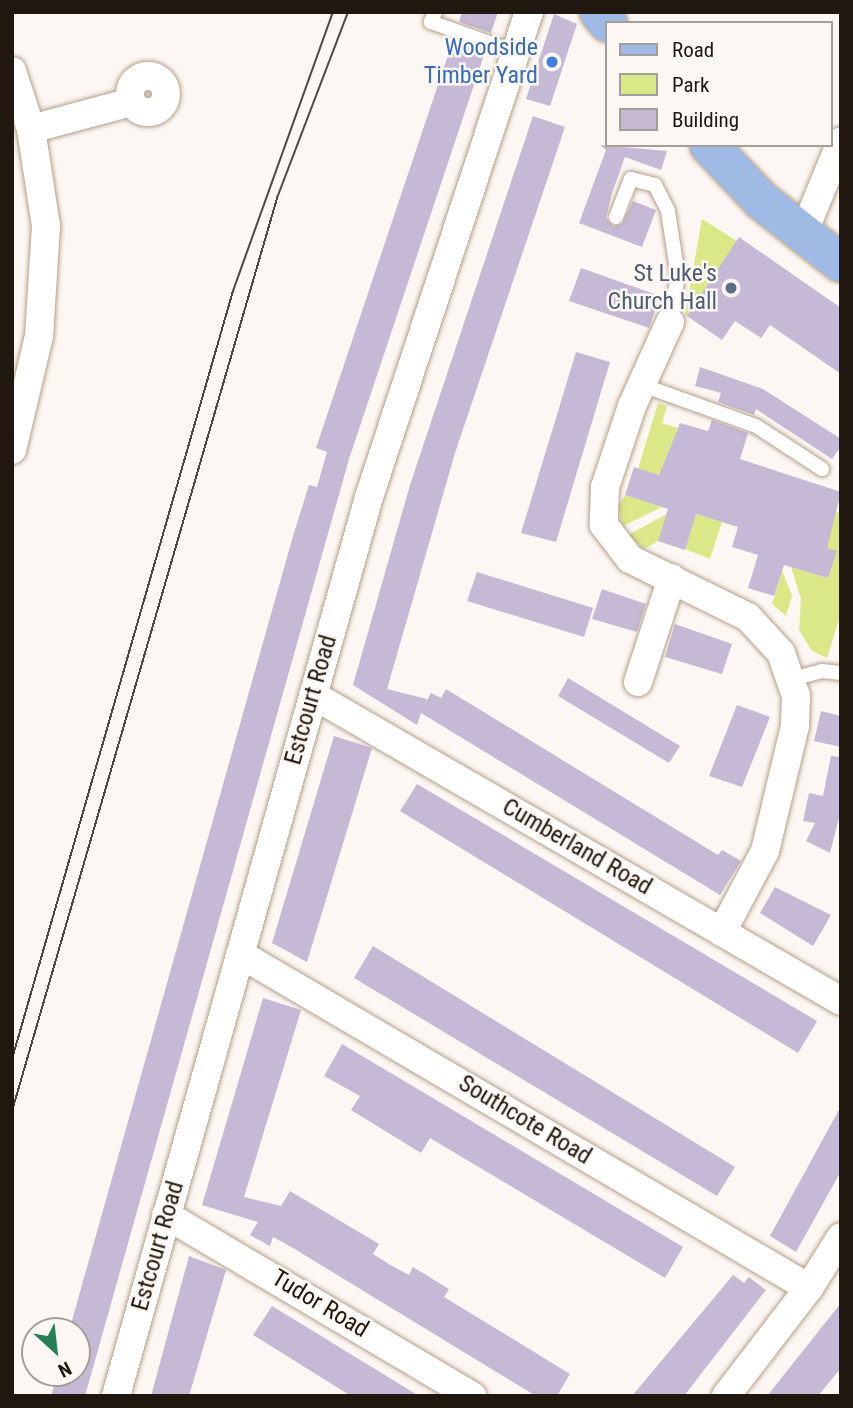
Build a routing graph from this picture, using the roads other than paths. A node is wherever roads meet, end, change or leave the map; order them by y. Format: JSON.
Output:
{"nodes":[{"id":1,"x":435,"y":12,"type":"edge"},
{"id":2,"x":529,"y":12,"type":"edge"},
{"id":3,"x":515,"y":52,"type":"junction"},
{"id":4,"x":12,"y":71,"type":"edge"},
{"id":5,"x":131,"y":102,"type":"dead end"},
{"id":6,"x":31,"y":129,"type":"junction"},
{"id":7,"x":841,"y":142,"type":"edge"},
{"id":8,"x":711,"y":147,"type":"edge"},
{"id":9,"x":616,"y":217,"type":"dead end"},
{"id":10,"x":803,"y":234,"type":"junction"},
{"id":11,"x":841,"y":263,"type":"edge"},
{"id":12,"x":670,"y":322,"type":"joint"},
{"id":13,"x":642,"y":385,"type":"junction"},
{"id":14,"x":21,"y":388,"type":"edge"},
{"id":15,"x":12,"y":450,"type":"edge"},
{"id":16,"x":822,"y":469,"type":"dead end"},
{"id":17,"x":672,"y":578,"type":"junction"},
{"id":18,"x":841,"y":673,"type":"edge"},
{"id":19,"x":792,"y":679,"type":"junction"},
{"id":20,"x":638,"y":682,"type":"dead end"},
{"id":21,"x":313,"y":695,"type":"junction"},
{"id":22,"x":722,"y":932,"type":"junction"},
{"id":23,"x":240,"y":954,"type":"junction"},
{"id":24,"x":841,"y":1000,"type":"edge"},
{"id":25,"x":166,"y":1215,"type":"junction"},
{"id":26,"x":841,"y":1237,"type":"edge"},
{"id":27,"x":809,"y":1288,"type":"junction"},
{"id":28,"x":116,"y":1396,"type":"edge"},
{"id":29,"x":472,"y":1396,"type":"edge"},
{"id":30,"x":726,"y":1396,"type":"edge"}],
"edges":[{"from":1,"to":3,"type":"lane"},
{"from":2,"to":3,"type":"street","name":"Estcourt Road"},
{"from":3,"to":21,"type":"street","name":"Estcourt Road"},
{"from":4,"to":6,"type":"street"},
{"from":5,"to":6,"type":"street"},
{"from":6,"to":14,"type":"street"},
{"from":7,"to":10,"type":"street"},
{"from":8,"to":10,"type":"main road"},
{"from":9,"to":12,"type":"lane"},
{"from":10,"to":11,"type":"main road"},
{"from":12,"to":13,"type":"street"},
{"from":13,"to":16,"type":"lane"},
{"from":13,"to":17,"type":"street"},
{"from":14,"to":15,"type":"street"},
{"from":17,"to":19,"type":"street"},
{"from":17,"to":20,"type":"street"},
{"from":18,"to":19,"type":"lane"},
{"from":19,"to":22,"type":"street"},
{"from":21,"to":22,"type":"street","name":"Cumberland Road"},
{"from":21,"to":23,"type":"street","name":"Estcourt Road"},
{"from":22,"to":24,"type":"street","name":"Cumberland Road"},
{"from":23,"to":25,"type":"street","name":"Estcourt Road"},
{"from":23,"to":27,"type":"street","name":"Southcote Road"},
{"from":25,"to":28,"type":"street","name":"Estcourt Road"},
{"from":25,"to":29,"type":"street","name":"Tudor Road"},
{"from":26,"to":27,"type":"street"},
{"from":27,"to":30,"type":"street"}]}
